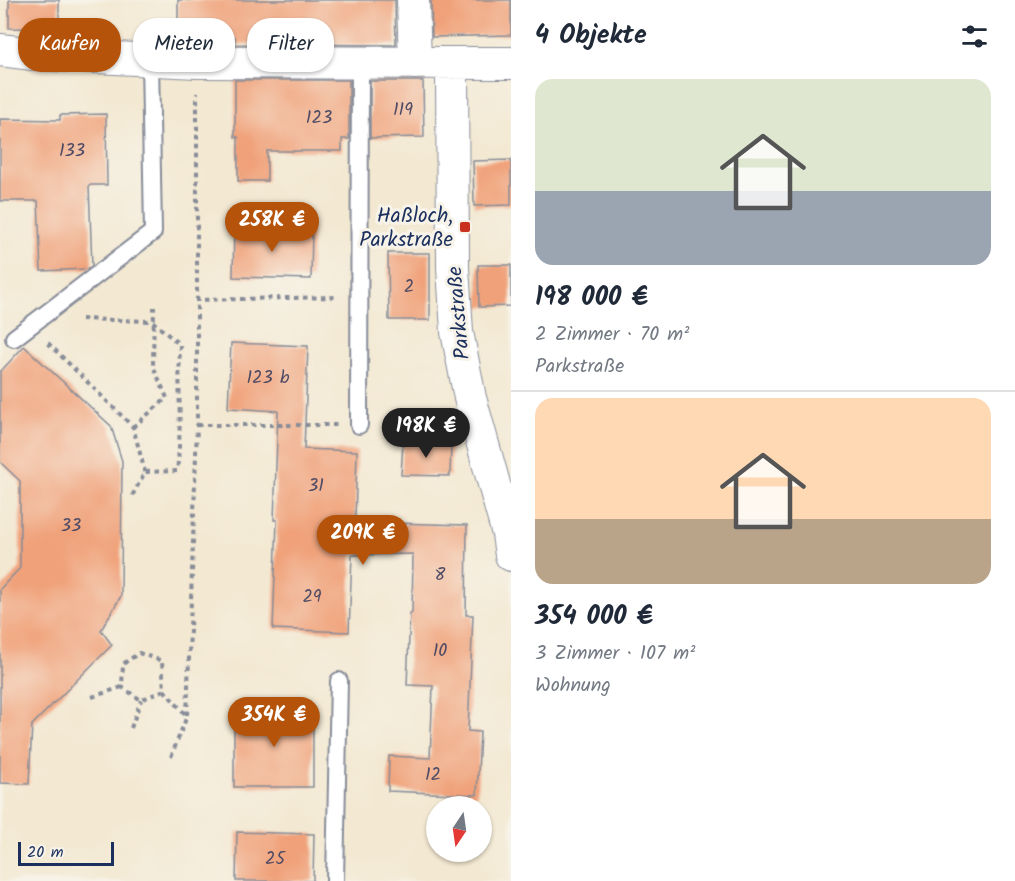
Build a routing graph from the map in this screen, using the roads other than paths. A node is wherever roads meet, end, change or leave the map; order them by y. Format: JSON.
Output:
{"nodes":[{"id":1,"x":413,"y":0,"type":"edge"},
{"id":2,"x":0,"y":50,"type":"edge"},
{"id":3,"x":133,"y":59,"type":"edge"},
{"id":4,"x":235,"y":62,"type":"edge"},
{"id":5,"x":360,"y":62,"type":"junction"},
{"id":6,"x":415,"y":63,"type":"junction"},
{"id":7,"x":511,"y":63,"type":"edge"},
{"id":8,"x":452,"y":64,"type":"junction"},
{"id":9,"x":150,"y":72,"type":"edge"},
{"id":10,"x":14,"y":338,"type":"dead end"},
{"id":11,"x":359,"y":425,"type":"road end"},
{"id":12,"x":511,"y":555,"type":"edge"},
{"id":13,"x":339,"y":681,"type":"dead end"},
{"id":14,"x":335,"y":881,"type":"edge"}],
"edges":[{"from":1,"to":6,"type":"street"},
{"from":2,"to":3,"type":"street"},
{"from":4,"to":5,"type":"street"},
{"from":5,"to":6,"type":"street"},
{"from":5,"to":11,"type":"lane"},
{"from":6,"to":8,"type":"street"},
{"from":7,"to":8,"type":"street"},
{"from":8,"to":12,"type":"street","name":"Parkstraße"},
{"from":9,"to":10,"type":"lane"},
{"from":13,"to":14,"type":"lane"}]}
